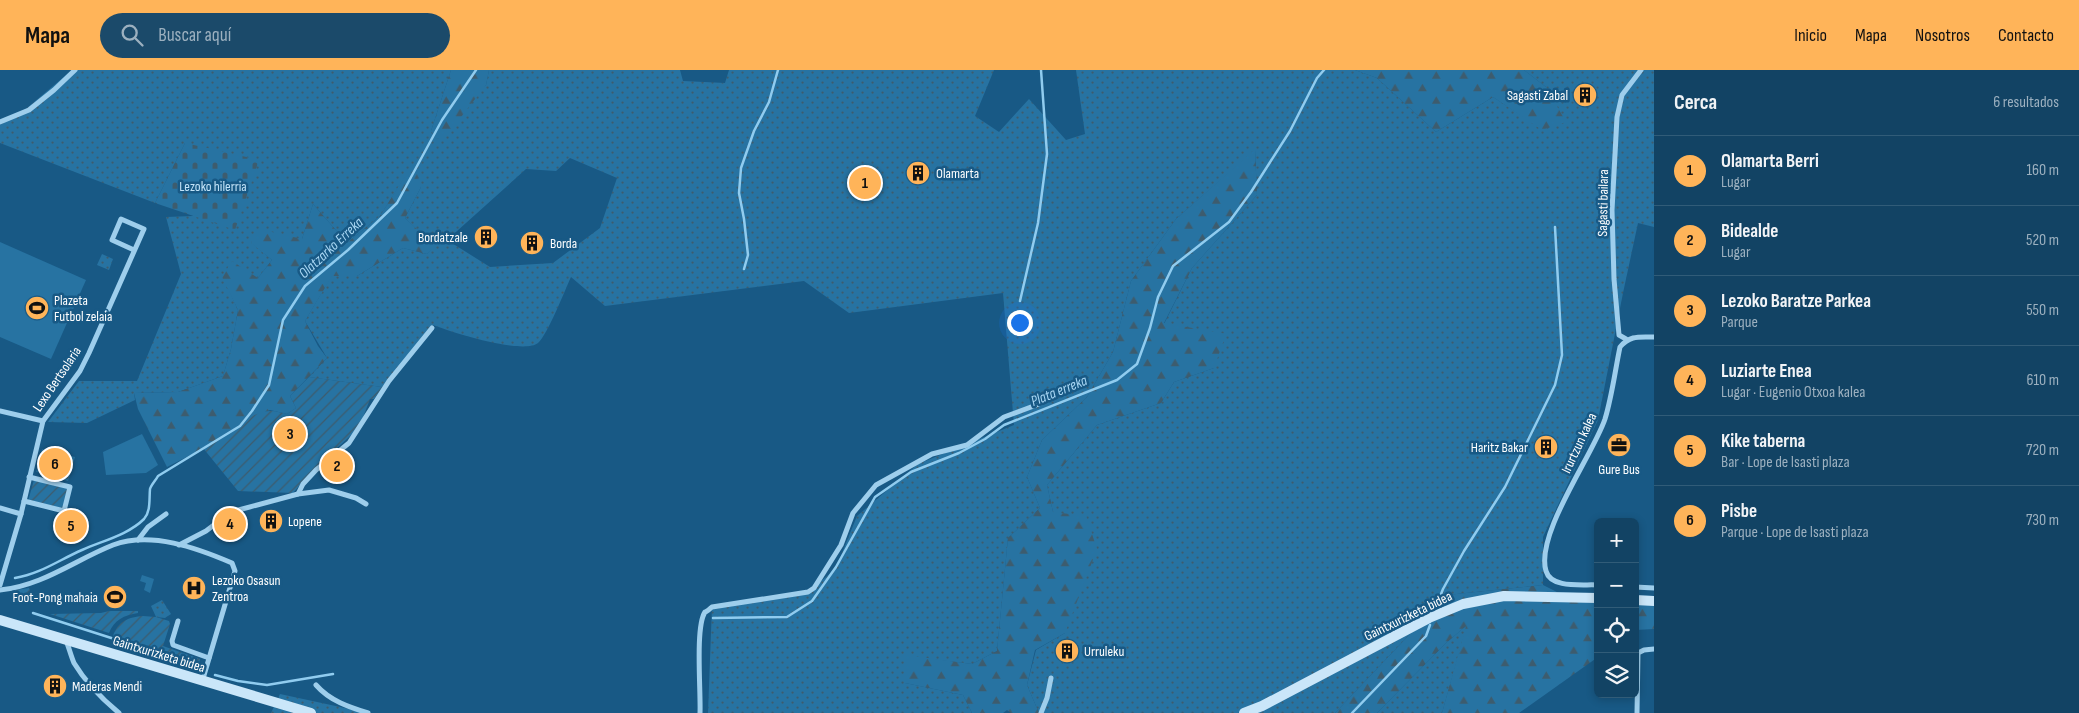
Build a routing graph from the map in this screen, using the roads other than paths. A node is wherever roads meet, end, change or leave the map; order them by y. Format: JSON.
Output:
{"nodes":[{"id":1,"x":75,"y":70,"type":"edge"},
{"id":2,"x":1641,"y":70,"type":"edge"},
{"id":3,"x":0,"y":122,"type":"edge"},
{"id":4,"x":134,"y":250,"type":"junction"},
{"id":5,"x":432,"y":328,"type":"dead end"},
{"id":6,"x":1654,"y":337,"type":"edge"},
{"id":7,"x":1626,"y":339,"type":"junction"},
{"id":8,"x":1039,"y":404,"type":"dead end"},
{"id":9,"x":0,"y":411,"type":"edge"},
{"id":10,"x":42,"y":421,"type":"junction"},
{"id":11,"x":29,"y":477,"type":"junction"},
{"id":12,"x":298,"y":494,"type":"junction"},
{"id":13,"x":24,"y":501,"type":"junction"},
{"id":14,"x":366,"y":504,"type":"dead end"},
{"id":15,"x":0,"y":508,"type":"edge"},
{"id":16,"x":21,"y":514,"type":"junction"},
{"id":17,"x":166,"y":514,"type":"dead end"},
{"id":18,"x":138,"y":540,"type":"junction"},
{"id":19,"x":179,"y":545,"type":"junction"},
{"id":20,"x":0,"y":585,"type":"edge"},
{"id":21,"x":1594,"y":585,"type":"edge"},
{"id":22,"x":1639,"y":587,"type":"edge"},
{"id":23,"x":1654,"y":588,"type":"edge"},
{"id":24,"x":0,"y":590,"type":"edge"},
{"id":25,"x":1594,"y":598,"type":"edge"},
{"id":26,"x":1639,"y":600,"type":"edge"},
{"id":27,"x":1654,"y":600,"type":"edge"},
{"id":28,"x":0,"y":620,"type":"edge"},
{"id":29,"x":178,"y":621,"type":"dead end"},
{"id":30,"x":65,"y":640,"type":"junction"},
{"id":31,"x":1654,"y":649,"type":"edge"},
{"id":32,"x":209,"y":658,"type":"junction"},
{"id":33,"x":1051,"y":678,"type":"dead end"},
{"id":34,"x":202,"y":682,"type":"junction"},
{"id":35,"x":316,"y":685,"type":"dead end"},
{"id":36,"x":119,"y":713,"type":"edge"},
{"id":37,"x":311,"y":713,"type":"edge"},
{"id":38,"x":368,"y":713,"type":"edge"},
{"id":39,"x":700,"y":713,"type":"edge"},
{"id":40,"x":1041,"y":713,"type":"edge"},
{"id":41,"x":1244,"y":713,"type":"edge"},
{"id":42,"x":1637,"y":713,"type":"edge"}],
"edges":[{"from":1,"to":3,"type":"street"},
{"from":2,"to":7,"type":"street","name":"Sagasti bailara"},
{"from":4,"to":4,"type":"street","name":"Lexo Bertsolaria"},
{"from":4,"to":10,"type":"street","name":"Lexo Bertsolaria"},
{"from":5,"to":12,"type":"street"},
{"from":6,"to":7,"type":"street"},
{"from":7,"to":21,"type":"street","name":"Irurtzun kalea"},
{"from":8,"to":39,"type":"street"},
{"from":9,"to":10,"type":"street"},
{"from":10,"to":11,"type":"street","name":"Lexo Bertsolaria"},
{"from":11,"to":13,"type":"street","name":"Lexo Bertsolaria"},
{"from":11,"to":13,"type":"street"},
{"from":12,"to":14,"type":"street"},
{"from":12,"to":19,"type":"street"},
{"from":13,"to":16,"type":"street","name":"Lexo Bertsolaria"},
{"from":15,"to":16,"type":"street"},
{"from":16,"to":20,"type":"street","name":"Lexo Bertsolaria"},
{"from":17,"to":18,"type":"street"},
{"from":18,"to":19,"type":"street"},
{"from":18,"to":24,"type":"street"},
{"from":19,"to":32,"type":"street"},
{"from":22,"to":23,"type":"street"},
{"from":25,"to":41,"type":"main road","name":"Gaintxurizketa bidea"},
{"from":26,"to":27,"type":"main road"},
{"from":28,"to":30,"type":"main road","name":"Gaintxurizketa bidea"},
{"from":29,"to":32,"type":"street"},
{"from":30,"to":34,"type":"main road","name":"Gaintxurizketa bidea"},
{"from":30,"to":36,"type":"street"},
{"from":31,"to":42,"type":"street"},
{"from":32,"to":34,"type":"street"},
{"from":33,"to":40,"type":"street"},
{"from":34,"to":37,"type":"main road","name":"Gaintxurizketa bidea"},
{"from":35,"to":38,"type":"street"}]}
